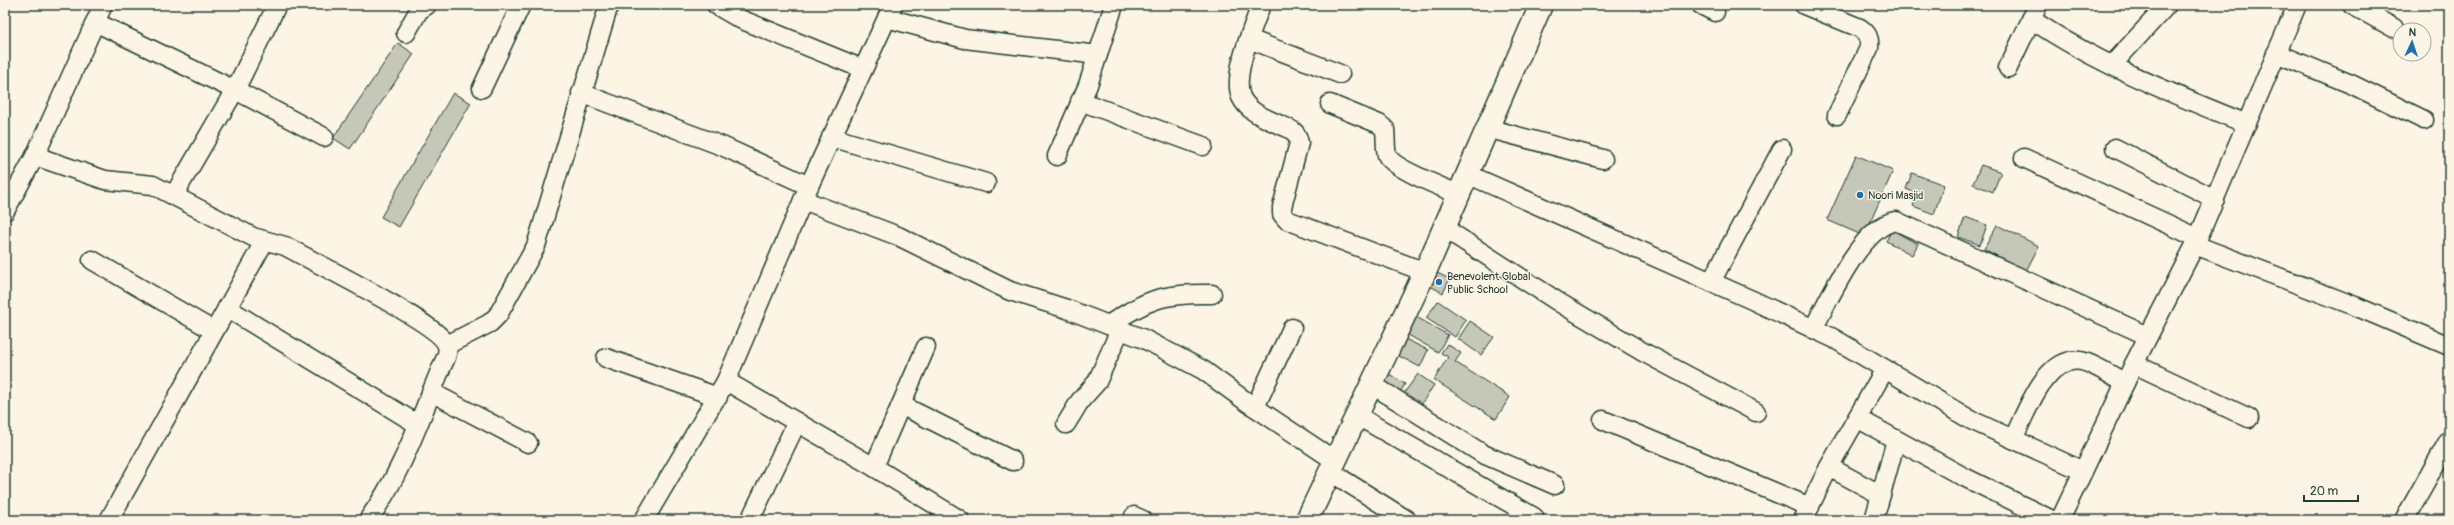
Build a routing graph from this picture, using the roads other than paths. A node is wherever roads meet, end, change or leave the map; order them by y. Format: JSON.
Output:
{"nodes":[{"id":1,"x":103,"y":5,"type":"edge"},
{"id":2,"x":277,"y":5,"type":"edge"},
{"id":3,"x":427,"y":5,"type":"edge"},
{"id":4,"x":521,"y":5,"type":"edge"},
{"id":5,"x":609,"y":5,"type":"edge"},
{"id":6,"x":716,"y":5,"type":"edge"},
{"id":7,"x":1114,"y":5,"type":"edge"},
{"id":8,"x":1261,"y":5,"type":"edge"},
{"id":9,"x":1541,"y":5,"type":"edge"},
{"id":10,"x":1804,"y":5,"type":"edge"},
{"id":11,"x":2167,"y":5,"type":"edge"},
{"id":12,"x":2297,"y":5,"type":"edge"},
{"id":13,"x":2352,"y":5,"type":"edge"},
{"id":14,"x":890,"y":12,"type":"edge"},
{"id":15,"x":2034,"y":12,"type":"edge"},
{"id":16,"x":95,"y":22,"type":"junction"},
{"id":17,"x":2392,"y":27,"type":"edge"},
{"id":18,"x":406,"y":33,"type":"dead end"},
{"id":19,"x":1249,"y":39,"type":"junction"},
{"id":20,"x":2276,"y":53,"type":"junction"},
{"id":21,"x":1098,"y":55,"type":"junction"},
{"id":22,"x":2112,"y":65,"type":"junction"},
{"id":23,"x":2008,"y":68,"type":"dead end"},
{"id":24,"x":863,"y":69,"type":"junction"},
{"id":25,"x":1340,"y":74,"type":"dead end"},
{"id":26,"x":482,"y":88,"type":"dead end"},
{"id":27,"x":235,"y":90,"type":"junction"},
{"id":28,"x":581,"y":93,"type":"junction"},
{"id":29,"x":1080,"y":101,"type":"junction"},
{"id":30,"x":1330,"y":104,"type":"dead end"},
{"id":31,"x":1838,"y":115,"type":"dead end"},
{"id":32,"x":2424,"y":120,"type":"dead end"},
{"id":33,"x":2246,"y":124,"type":"junction"},
{"id":34,"x":1487,"y":128,"type":"junction"},
{"id":35,"x":324,"y":137,"type":"dead end"},
{"id":36,"x":831,"y":137,"type":"junction"},
{"id":37,"x":1203,"y":146,"type":"dead end"},
{"id":38,"x":2115,"y":148,"type":"dead end"},
{"id":39,"x":1782,"y":149,"type":"dead end"},
{"id":40,"x":35,"y":156,"type":"junction"},
{"id":41,"x":1056,"y":156,"type":"dead end"},
{"id":42,"x":2024,"y":158,"type":"dead end"},
{"id":43,"x":1603,"y":159,"type":"dead end"},
{"id":44,"x":1467,"y":174,"type":"junction"},
{"id":45,"x":986,"y":183,"type":"dead end"},
{"id":46,"x":806,"y":193,"type":"junction"},
{"id":47,"x":1458,"y":194,"type":"junction"},
{"id":48,"x":174,"y":195,"type":"junction"},
{"id":49,"x":2215,"y":199,"type":"junction"},
{"id":50,"x":5,"y":211,"type":"edge"},
{"id":51,"x":1444,"y":228,"type":"junction"},
{"id":52,"x":264,"y":242,"type":"junction"},
{"id":53,"x":2196,"y":242,"type":"junction"},
{"id":54,"x":92,"y":260,"type":"dead end"},
{"id":55,"x":1425,"y":272,"type":"junction"},
{"id":56,"x":1711,"y":282,"type":"junction"},
{"id":57,"x":1212,"y":294,"type":"dead end"},
{"id":58,"x":227,"y":308,"type":"junction"},
{"id":59,"x":1114,"y":328,"type":"junction"},
{"id":60,"x":1292,"y":328,"type":"dead end"},
{"id":61,"x":1813,"y":329,"type":"junction"},
{"id":62,"x":214,"y":331,"type":"junction"},
{"id":63,"x":2148,"y":336,"type":"junction"},
{"id":64,"x":447,"y":345,"type":"junction"},
{"id":65,"x":2449,"y":346,"type":"edge"},
{"id":66,"x":926,"y":348,"type":"dead end"},
{"id":67,"x":606,"y":358,"type":"dead end"},
{"id":68,"x":2134,"y":364,"type":"junction"},
{"id":69,"x":1885,"y":369,"type":"junction"},
{"id":70,"x":2125,"y":382,"type":"junction"},
{"id":71,"x":1371,"y":384,"type":"junction"},
{"id":72,"x":722,"y":389,"type":"junction"},
{"id":73,"x":431,"y":392,"type":"junction"},
{"id":74,"x":901,"y":405,"type":"junction"},
{"id":75,"x":1255,"y":407,"type":"junction"},
{"id":76,"x":1756,"y":412,"type":"dead end"},
{"id":77,"x":1356,"y":414,"type":"junction"},
{"id":78,"x":1857,"y":418,"type":"junction"},
{"id":79,"x":2249,"y":418,"type":"dead end"},
{"id":80,"x":1602,"y":420,"type":"dead end"},
{"id":81,"x":797,"y":422,"type":"junction"},
{"id":82,"x":418,"y":424,"type":"junction"},
{"id":83,"x":1066,"y":424,"type":"dead end"},
{"id":84,"x":2013,"y":439,"type":"junction"},
{"id":85,"x":1896,"y":440,"type":"junction"},
{"id":86,"x":2449,"y":440,"type":"edge"},
{"id":87,"x":528,"y":443,"type":"dead end"},
{"id":88,"x":1014,"y":461,"type":"dead end"},
{"id":89,"x":1332,"y":465,"type":"junction"},
{"id":90,"x":874,"y":467,"type":"junction"},
{"id":91,"x":1829,"y":467,"type":"junction"},
{"id":92,"x":2084,"y":471,"type":"junction"},
{"id":93,"x":1555,"y":485,"type":"dead end"},
{"id":94,"x":1881,"y":495,"type":"junction"},
{"id":95,"x":1806,"y":514,"type":"edge"},
{"id":96,"x":1534,"y":517,"type":"dead end"},
{"id":97,"x":109,"y":520,"type":"edge"},
{"id":98,"x":368,"y":520,"type":"edge"},
{"id":99,"x":644,"y":520,"type":"edge"},
{"id":100,"x":750,"y":520,"type":"edge"},
{"id":101,"x":960,"y":520,"type":"edge"},
{"id":102,"x":1307,"y":520,"type":"edge"},
{"id":103,"x":1407,"y":520,"type":"edge"},
{"id":104,"x":1874,"y":520,"type":"edge"},
{"id":105,"x":2052,"y":520,"type":"edge"},
{"id":106,"x":2060,"y":520,"type":"edge"},
{"id":107,"x":2404,"y":520,"type":"edge"}],
"edges":[{"from":1,"to":16,"type":"street"},
{"from":2,"to":27,"type":"street"},
{"from":3,"to":18,"type":"street"},
{"from":4,"to":26,"type":"street"},
{"from":5,"to":28,"type":"street"},
{"from":6,"to":24,"type":"street"},
{"from":7,"to":21,"type":"street"},
{"from":8,"to":19,"type":"street"},
{"from":9,"to":34,"type":"street"},
{"from":10,"to":31,"type":"street"},
{"from":11,"to":22,"type":"street"},
{"from":12,"to":20,"type":"street"},
{"from":13,"to":17,"type":"street"},
{"from":14,"to":21,"type":"street"},
{"from":14,"to":24,"type":"street"},
{"from":15,"to":22,"type":"street"},
{"from":15,"to":23,"type":"street"},
{"from":16,"to":27,"type":"street"},
{"from":16,"to":40,"type":"street"},
{"from":19,"to":25,"type":"street"},
{"from":19,"to":55,"type":"street"},
{"from":20,"to":32,"type":"street"},
{"from":20,"to":33,"type":"street"},
{"from":21,"to":29,"type":"street"},
{"from":22,"to":33,"type":"street"},
{"from":24,"to":36,"type":"street"},
{"from":27,"to":35,"type":"street"},
{"from":27,"to":48,"type":"street"},
{"from":28,"to":46,"type":"street"},
{"from":28,"to":64,"type":"street"},
{"from":29,"to":37,"type":"street"},
{"from":29,"to":41,"type":"street"},
{"from":30,"to":47,"type":"street"},
{"from":33,"to":49,"type":"street"},
{"from":34,"to":43,"type":"street"},
{"from":34,"to":44,"type":"street"},
{"from":36,"to":45,"type":"street"},
{"from":36,"to":46,"type":"street"},
{"from":38,"to":49,"type":"street"},
{"from":39,"to":56,"type":"street"},
{"from":40,"to":48,"type":"street"},
{"from":40,"to":50,"type":"street"},
{"from":42,"to":53,"type":"street"},
{"from":44,"to":47,"type":"street"},
{"from":44,"to":56,"type":"street"},
{"from":46,"to":59,"type":"street"},
{"from":46,"to":72,"type":"street"},
{"from":47,"to":51,"type":"street"},
{"from":48,"to":52,"type":"street"},
{"from":49,"to":53,"type":"street"},
{"from":51,"to":55,"type":"street"},
{"from":51,"to":76,"type":"street"},
{"from":52,"to":58,"type":"street"},
{"from":52,"to":64,"type":"street"},
{"from":53,"to":63,"type":"street"},
{"from":53,"to":65,"type":"street"},
{"from":54,"to":62,"type":"street"},
{"from":55,"to":71,"type":"street"},
{"from":56,"to":61,"type":"street"},
{"from":57,"to":59,"type":"street"},
{"from":58,"to":62,"type":"street"},
{"from":58,"to":82,"type":"street"},
{"from":59,"to":75,"type":"street"},
{"from":59,"to":83,"type":"street"},
{"from":60,"to":75,"type":"street"},
{"from":61,"to":63,"type":"street"},
{"from":61,"to":69,"type":"street"},
{"from":62,"to":97,"type":"street"},
{"from":63,"to":68,"type":"street"},
{"from":64,"to":73,"type":"street"},
{"from":66,"to":74,"type":"street"},
{"from":67,"to":72,"type":"street"},
{"from":68,"to":70,"type":"street"},
{"from":68,"to":79,"type":"street"},
{"from":69,"to":78,"type":"street"},
{"from":69,"to":84,"type":"street"},
{"from":70,"to":84,"type":"street"},
{"from":70,"to":92,"type":"street"},
{"from":71,"to":77,"type":"street"},
{"from":71,"to":93,"type":"street"},
{"from":72,"to":81,"type":"street"},
{"from":72,"to":99,"type":"street"},
{"from":73,"to":82,"type":"street"},
{"from":73,"to":87,"type":"street"},
{"from":74,"to":88,"type":"street"},
{"from":74,"to":90,"type":"street"},
{"from":75,"to":89,"type":"street"},
{"from":77,"to":89,"type":"street"},
{"from":77,"to":96,"type":"street"},
{"from":78,"to":85,"type":"street"},
{"from":78,"to":91,"type":"street"},
{"from":80,"to":95,"type":"street"},
{"from":81,"to":90,"type":"street"},
{"from":81,"to":100,"type":"street"},
{"from":82,"to":98,"type":"street"},
{"from":84,"to":92,"type":"street"},
{"from":85,"to":94,"type":"street"},
{"from":85,"to":105,"type":"street"},
{"from":86,"to":107,"type":"street"},
{"from":89,"to":102,"type":"street"},
{"from":89,"to":103,"type":"street"},
{"from":90,"to":101,"type":"street"},
{"from":91,"to":94,"type":"street"},
{"from":91,"to":95,"type":"street"},
{"from":92,"to":106,"type":"street"},
{"from":94,"to":104,"type":"street"}]}
